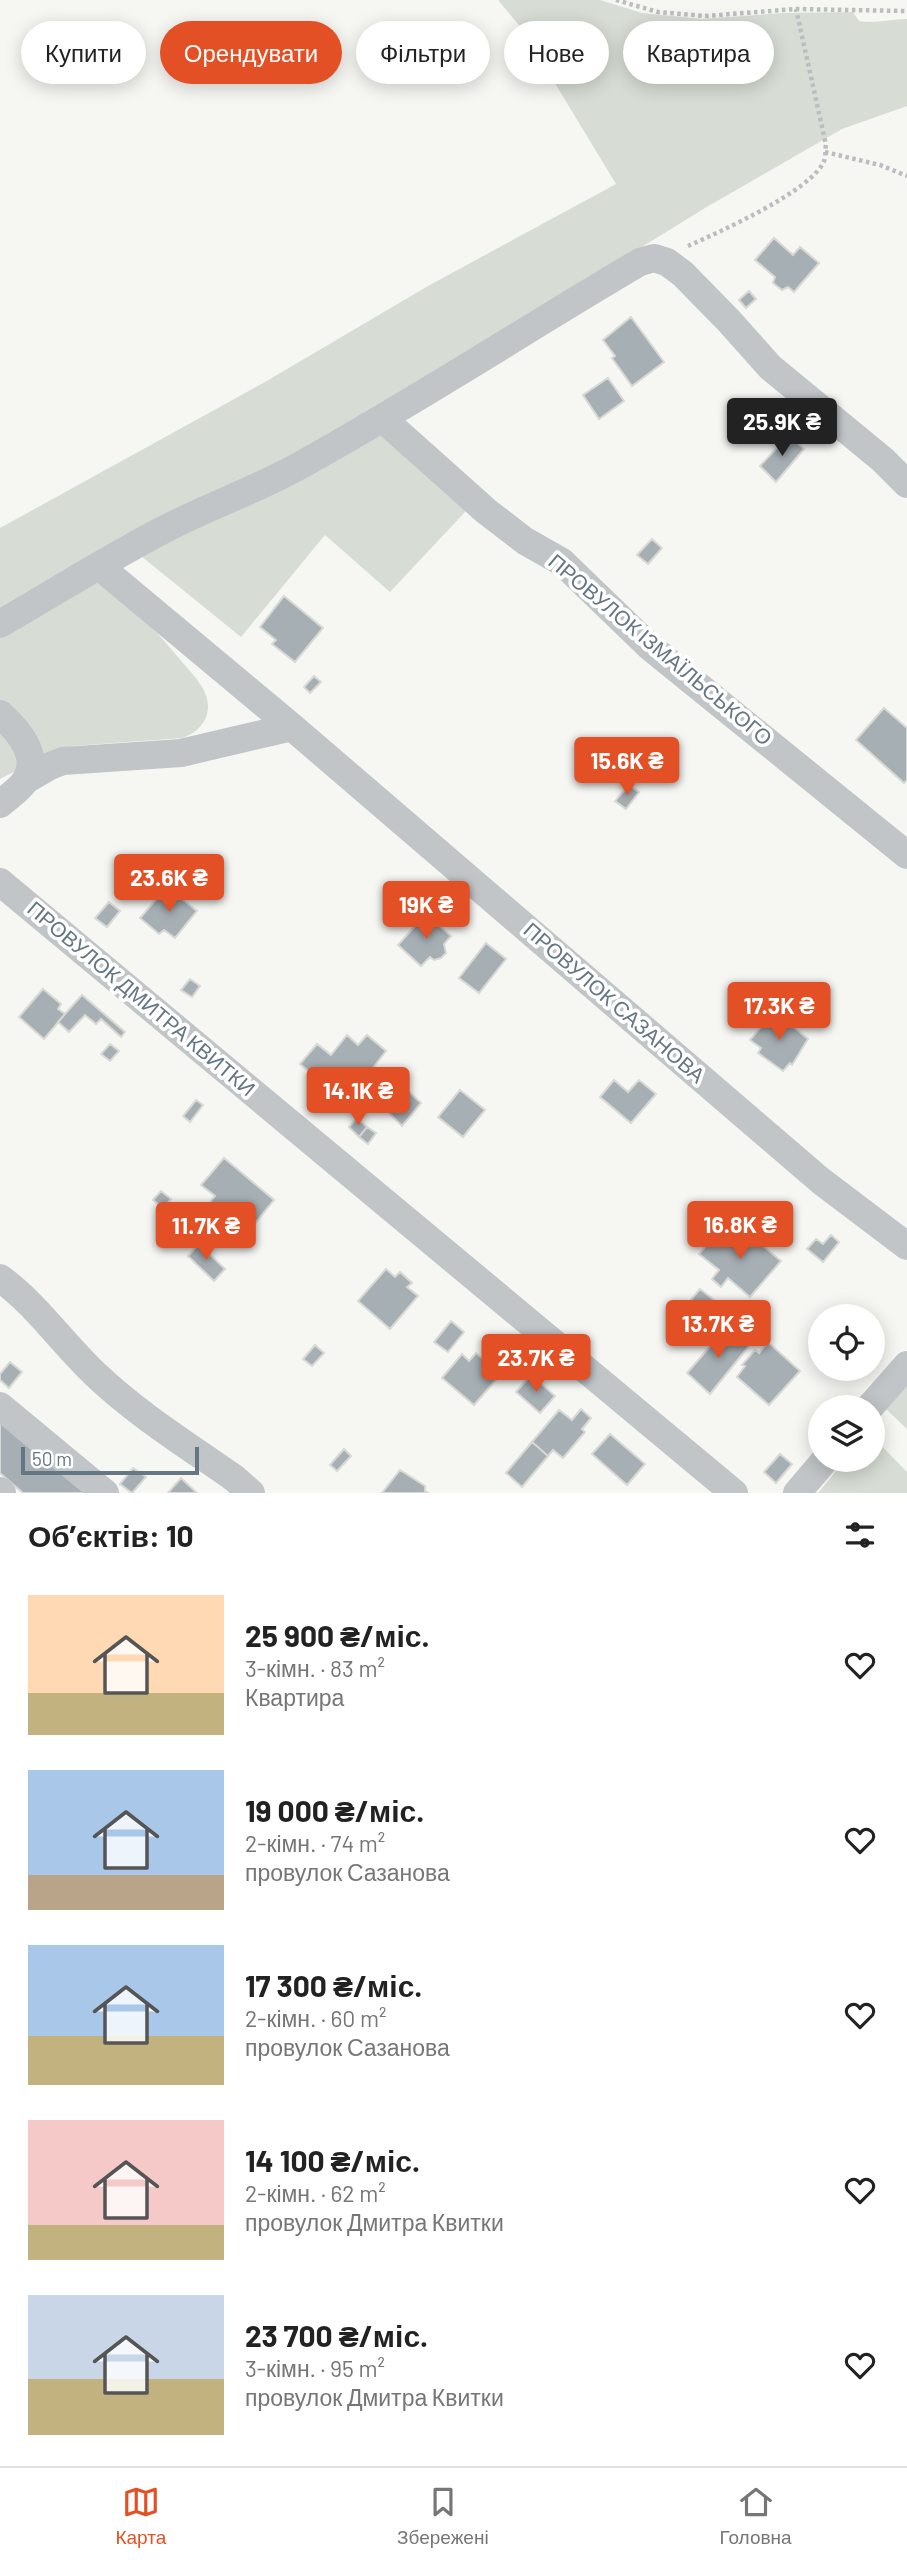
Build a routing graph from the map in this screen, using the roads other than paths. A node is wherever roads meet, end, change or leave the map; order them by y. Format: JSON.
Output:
{"nodes":[{"id":1,"x":383,"y":419,"type":"junction"},
{"id":2,"x":907,"y":484,"type":"edge"},
{"id":3,"x":99,"y":566,"type":"junction"},
{"id":4,"x":0,"y":624,"type":"edge"},
{"id":5,"x":0,"y":714,"type":"edge"},
{"id":6,"x":292,"y":727,"type":"junction"},
{"id":7,"x":26,"y":780,"type":"junction"},
{"id":8,"x":0,"y":804,"type":"edge"},
{"id":9,"x":907,"y":855,"type":"edge"},
{"id":10,"x":0,"y":882,"type":"edge"},
{"id":11,"x":907,"y":1246,"type":"edge"},
{"id":12,"x":0,"y":1278,"type":"edge"},
{"id":13,"x":907,"y":1365,"type":"edge"},
{"id":14,"x":881,"y":1395,"type":"edge"},
{"id":15,"x":0,"y":1406,"type":"edge"},
{"id":16,"x":815,"y":1472,"type":"edge"},
{"id":17,"x":105,"y":1493,"type":"edge"},
{"id":18,"x":251,"y":1493,"type":"edge"},
{"id":19,"x":734,"y":1493,"type":"edge"},
{"id":20,"x":797,"y":1493,"type":"edge"}],
"edges":[{"from":1,"to":2,"type":"street"},
{"from":1,"to":3,"type":"street"},
{"from":1,"to":9,"type":"street","name":"ПРОВУЛОК ІЗМАЇЛЬСЬКОГО"},
{"from":3,"to":4,"type":"street"},
{"from":3,"to":6,"type":"street","name":"ПРОВУЛОК САЗАНОВА"},
{"from":5,"to":7,"type":"street"},
{"from":6,"to":7,"type":"street"},
{"from":6,"to":11,"type":"street","name":"ПРОВУЛОК САЗАНОВА"},
{"from":7,"to":8,"type":"street"},
{"from":10,"to":19,"type":"street","name":"ПРОВУЛОК ДМИТРА КВИТКИ"},
{"from":12,"to":18,"type":"street"},
{"from":13,"to":14,"type":"street"},
{"from":15,"to":17,"type":"street"},
{"from":16,"to":20,"type":"street"}]}
